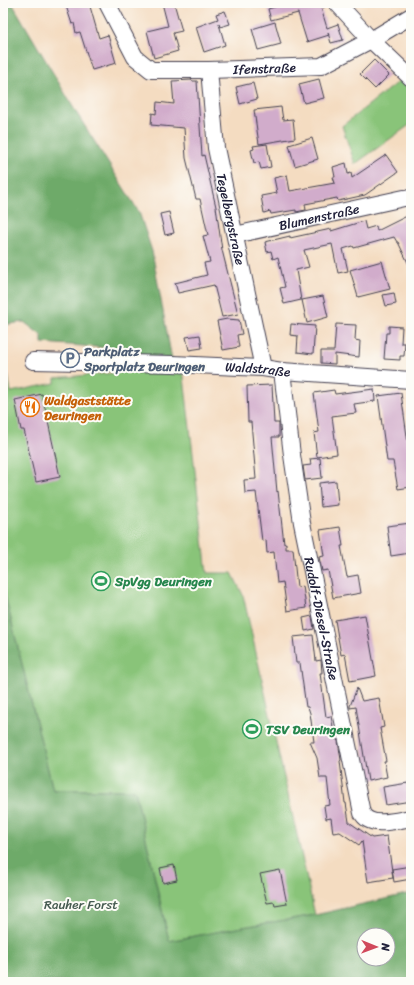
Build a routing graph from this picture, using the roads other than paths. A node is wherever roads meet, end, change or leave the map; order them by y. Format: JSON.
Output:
{"nodes":[{"id":1,"x":107,"y":3,"type":"edge"},
{"id":2,"x":337,"y":3,"type":"edge"},
{"id":3,"x":411,"y":16,"type":"edge"},
{"id":4,"x":372,"y":40,"type":"junction"},
{"id":5,"x":209,"y":70,"type":"junction"},
{"id":6,"x":411,"y":78,"type":"edge"},
{"id":7,"x":404,"y":198,"type":"dead end"},
{"id":8,"x":235,"y":235,"type":"junction"},
{"id":9,"x":33,"y":361,"type":"dead end"},
{"id":10,"x":263,"y":368,"type":"junction"},
{"id":11,"x":282,"y":371,"type":"junction"},
{"id":12,"x":411,"y":380,"type":"edge"},
{"id":13,"x":411,"y":818,"type":"edge"}],
"edges":[{"from":1,"to":5,"type":"street","name":"Ifenstraße"},
{"from":2,"to":4,"type":"street"},
{"from":3,"to":4,"type":"street","name":"Ifenstraße"},
{"from":4,"to":5,"type":"street","name":"Ifenstraße"},
{"from":4,"to":6,"type":"street"},
{"from":5,"to":8,"type":"street","name":"Tegelbergstraße"},
{"from":7,"to":8,"type":"street","name":"Blumenstraße"},
{"from":8,"to":10,"type":"street","name":"Tegelbergstraße"},
{"from":9,"to":10,"type":"street","name":"Waldstraße"},
{"from":10,"to":11,"type":"street","name":"Waldstraße"},
{"from":11,"to":12,"type":"street","name":"Waldstraße"},
{"from":11,"to":13,"type":"street","name":"Rudolf-Diesel-Straße"}]}
